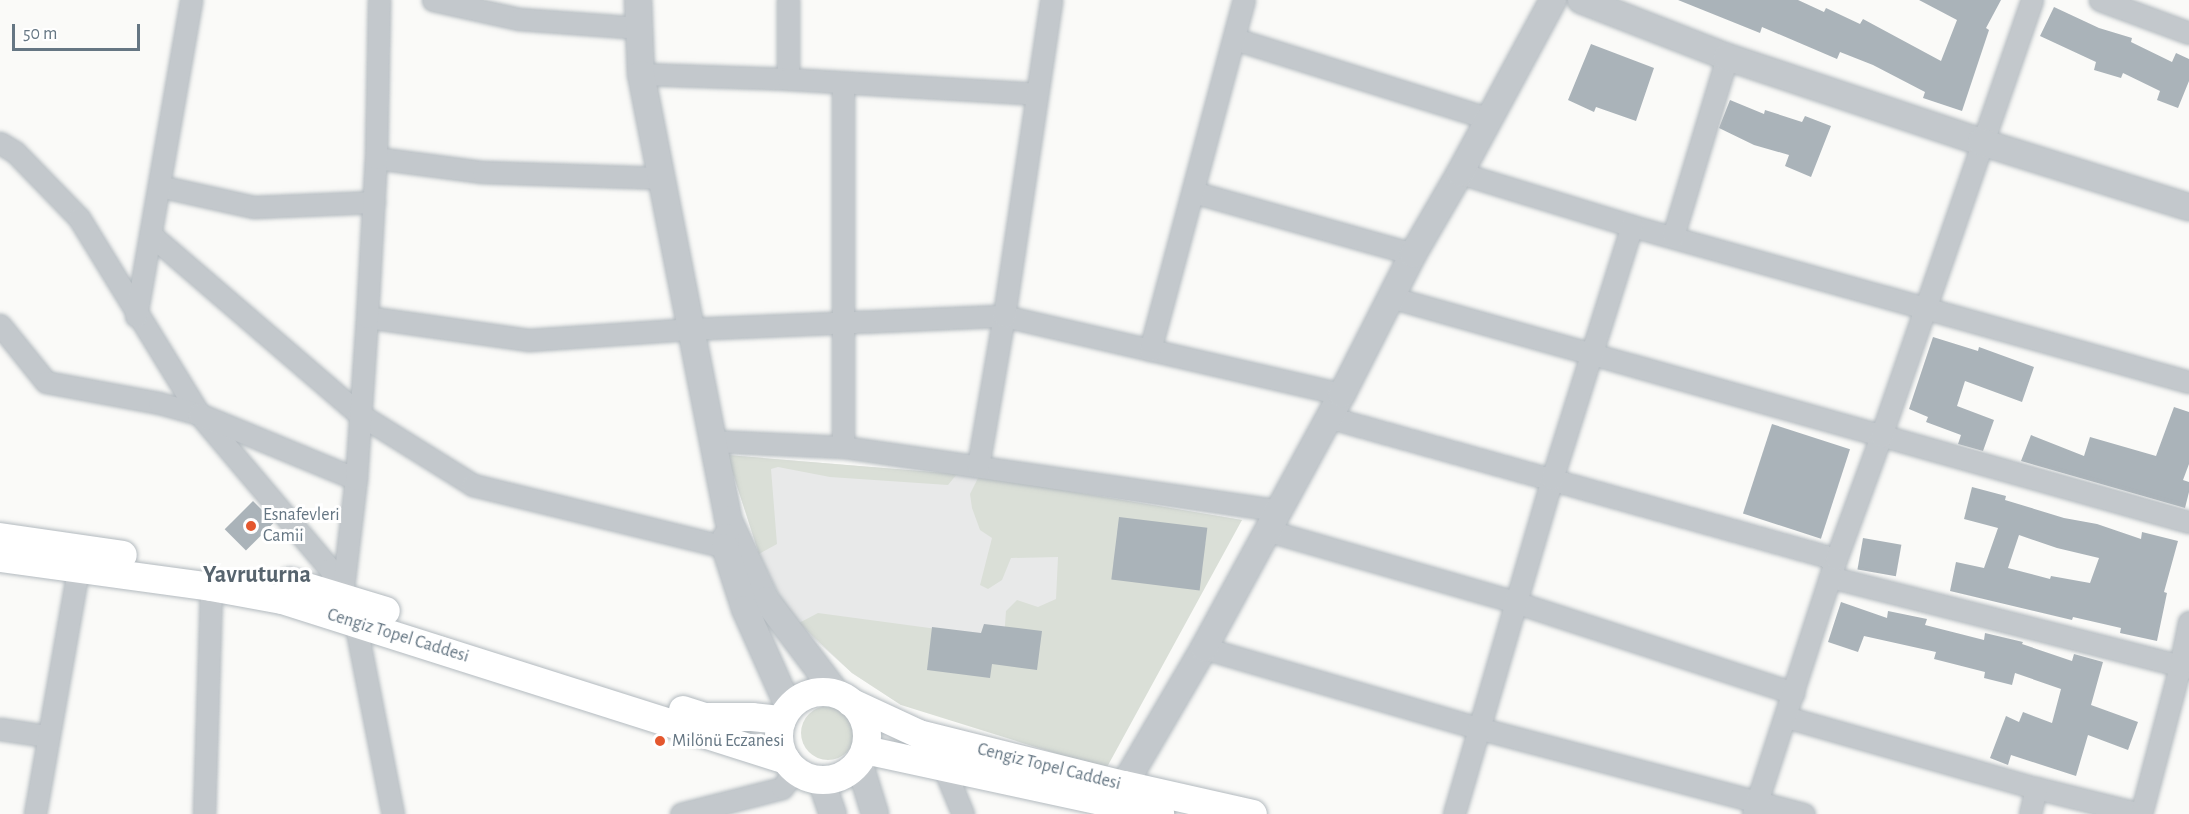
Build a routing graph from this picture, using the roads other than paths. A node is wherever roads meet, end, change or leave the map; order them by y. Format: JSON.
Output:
{"nodes":[{"id":1,"x":191,"y":0,"type":"edge"},
{"id":2,"x":379,"y":0,"type":"edge"},
{"id":3,"x":433,"y":0,"type":"edge"},
{"id":4,"x":638,"y":0,"type":"edge"},
{"id":5,"x":788,"y":0,"type":"edge"},
{"id":6,"x":1051,"y":0,"type":"edge"},
{"id":7,"x":1244,"y":0,"type":"edge"},
{"id":8,"x":1553,"y":0,"type":"edge"},
{"id":9,"x":1581,"y":0,"type":"edge"},
{"id":10,"x":2032,"y":0,"type":"edge"},
{"id":11,"x":2111,"y":2,"type":"edge"},
{"id":12,"x":641,"y":28,"type":"junction"},
{"id":13,"x":2189,"y":33,"type":"edge"},
{"id":14,"x":1235,"y":39,"type":"junction"},
{"id":15,"x":1727,"y":57,"type":"junction"},
{"id":16,"x":641,"y":74,"type":"junction"},
{"id":17,"x":788,"y":79,"type":"junction"},
{"id":18,"x":843,"y":84,"type":"junction"},
{"id":19,"x":1037,"y":94,"type":"junction"},
{"id":20,"x":1490,"y":119,"type":"junction"},
{"id":21,"x":0,"y":142,"type":"edge"},
{"id":22,"x":1981,"y":142,"type":"junction"},
{"id":23,"x":376,"y":158,"type":"junction"},
{"id":24,"x":1460,"y":173,"type":"junction"},
{"id":25,"x":663,"y":178,"type":"junction"},
{"id":26,"x":159,"y":186,"type":"junction"},
{"id":27,"x":1193,"y":192,"type":"junction"},
{"id":28,"x":374,"y":202,"type":"junction"},
{"id":29,"x":2189,"y":207,"type":"edge"},
{"id":30,"x":1632,"y":226,"type":"junction"},
{"id":31,"x":151,"y":235,"type":"junction"},
{"id":32,"x":1673,"y":236,"type":"junction"},
{"id":33,"x":1413,"y":254,"type":"junction"},
{"id":34,"x":1390,"y":297,"type":"junction"},
{"id":35,"x":1926,"y":307,"type":"junction"},
{"id":36,"x":136,"y":316,"type":"junction"},
{"id":37,"x":1004,"y":316,"type":"junction"},
{"id":38,"x":367,"y":317,"type":"junction"},
{"id":39,"x":843,"y":324,"type":"junction"},
{"id":40,"x":0,"y":325,"type":"edge"},
{"id":41,"x":689,"y":329,"type":"junction"},
{"id":42,"x":1150,"y":350,"type":"junction"},
{"id":43,"x":1590,"y":352,"type":"junction"},
{"id":44,"x":2189,"y":382,"type":"edge"},
{"id":45,"x":1342,"y":394,"type":"junction"},
{"id":46,"x":199,"y":414,"type":"junction"},
{"id":47,"x":359,"y":414,"type":"junction"},
{"id":48,"x":1328,"y":417,"type":"junction"},
{"id":49,"x":1881,"y":436,"type":"junction"},
{"id":50,"x":712,"y":441,"type":"junction"},
{"id":51,"x":843,"y":447,"type":"junction"},
{"id":52,"x":978,"y":466,"type":"junction"},
{"id":53,"x":356,"y":479,"type":"junction"},
{"id":54,"x":1552,"y":479,"type":"junction"},
{"id":55,"x":728,"y":519,"type":"junction"},
{"id":56,"x":1272,"y":520,"type":"junction"},
{"id":57,"x":2189,"y":522,"type":"edge"},
{"id":58,"x":0,"y":537,"type":"edge"},
{"id":59,"x":724,"y":548,"type":"junction"},
{"id":60,"x":0,"y":558,"type":"edge"},
{"id":61,"x":1833,"y":568,"type":"junction"},
{"id":62,"x":78,"y":569,"type":"junction"},
{"id":63,"x":211,"y":587,"type":"junction"},
{"id":64,"x":342,"y":596,"type":"junction"},
{"id":65,"x":1515,"y":602,"type":"junction"},
{"id":66,"x":355,"y":621,"type":"junction"},
{"id":67,"x":2189,"y":622,"type":"edge"},
{"id":68,"x":1204,"y":648,"type":"junction"},
{"id":69,"x":2185,"y":667,"type":"edge"},
{"id":70,"x":1793,"y":693,"type":"junction"},
{"id":71,"x":844,"y":698,"type":"junction"},
{"id":72,"x":785,"y":714,"type":"junction"},
{"id":73,"x":1786,"y":717,"type":"junction"},
{"id":74,"x":1478,"y":728,"type":"junction"},
{"id":75,"x":0,"y":729,"type":"edge"},
{"id":76,"x":47,"y":736,"type":"junction"},
{"id":77,"x":862,"y":756,"type":"junction"},
{"id":78,"x":943,"y":766,"type":"junction"},
{"id":79,"x":801,"y":770,"type":"junction"},
{"id":80,"x":1124,"y":785,"type":"junction"},
{"id":81,"x":2036,"y":788,"type":"junction"},
{"id":82,"x":1086,"y":805,"type":"edge"},
{"id":83,"x":1755,"y":808,"type":"edge"},
{"id":84,"x":703,"y":812,"type":"edge"},
{"id":85,"x":35,"y":814,"type":"edge"},
{"id":86,"x":204,"y":814,"type":"edge"},
{"id":87,"x":393,"y":814,"type":"edge"},
{"id":88,"x":681,"y":814,"type":"edge"},
{"id":89,"x":833,"y":814,"type":"edge"},
{"id":90,"x":875,"y":814,"type":"edge"},
{"id":91,"x":963,"y":814,"type":"edge"},
{"id":92,"x":1160,"y":814,"type":"edge"},
{"id":93,"x":1253,"y":814,"type":"edge"},
{"id":94,"x":1454,"y":814,"type":"edge"},
{"id":95,"x":1804,"y":814,"type":"edge"},
{"id":96,"x":2030,"y":814,"type":"edge"},
{"id":97,"x":2141,"y":814,"type":"edge"}],
"edges":[{"from":1,"to":26,"type":"street"},
{"from":2,"to":23,"type":"street"},
{"from":3,"to":12,"type":"street"},
{"from":4,"to":12,"type":"street"},
{"from":5,"to":17,"type":"street"},
{"from":6,"to":19,"type":"street"},
{"from":7,"to":14,"type":"street"},
{"from":8,"to":20,"type":"street"},
{"from":9,"to":15,"type":"street"},
{"from":10,"to":22,"type":"street"},
{"from":11,"to":13,"type":"street"},
{"from":12,"to":16,"type":"street"},
{"from":14,"to":20,"type":"street"},
{"from":14,"to":27,"type":"street"},
{"from":15,"to":22,"type":"street"},
{"from":15,"to":32,"type":"street"},
{"from":16,"to":17,"type":"street"},
{"from":16,"to":25,"type":"street"},
{"from":17,"to":18,"type":"street"},
{"from":18,"to":19,"type":"street"},
{"from":18,"to":39,"type":"street"},
{"from":19,"to":37,"type":"street"},
{"from":20,"to":24,"type":"street"},
{"from":21,"to":36,"type":"street"},
{"from":22,"to":29,"type":"street"},
{"from":22,"to":35,"type":"street"},
{"from":23,"to":25,"type":"street"},
{"from":23,"to":28,"type":"street"},
{"from":24,"to":30,"type":"street"},
{"from":24,"to":33,"type":"street"},
{"from":25,"to":41,"type":"street"},
{"from":26,"to":28,"type":"street"},
{"from":26,"to":31,"type":"street"},
{"from":27,"to":33,"type":"street"},
{"from":27,"to":42,"type":"street"},
{"from":28,"to":38,"type":"street"},
{"from":30,"to":32,"type":"street"},
{"from":30,"to":43,"type":"street"},
{"from":31,"to":36,"type":"street"},
{"from":31,"to":47,"type":"street"},
{"from":32,"to":35,"type":"street"},
{"from":33,"to":34,"type":"street"},
{"from":34,"to":43,"type":"street"},
{"from":34,"to":45,"type":"street"},
{"from":35,"to":44,"type":"street"},
{"from":35,"to":49,"type":"street"},
{"from":36,"to":46,"type":"street"},
{"from":37,"to":39,"type":"street"},
{"from":37,"to":42,"type":"street"},
{"from":37,"to":52,"type":"street"},
{"from":38,"to":41,"type":"street"},
{"from":38,"to":47,"type":"street"},
{"from":39,"to":41,"type":"street"},
{"from":39,"to":51,"type":"street"},
{"from":40,"to":46,"type":"street"},
{"from":41,"to":50,"type":"street"},
{"from":42,"to":45,"type":"street"},
{"from":43,"to":49,"type":"street"},
{"from":43,"to":54,"type":"street"},
{"from":45,"to":48,"type":"street"},
{"from":46,"to":53,"type":"street"},
{"from":46,"to":64,"type":"street"},
{"from":47,"to":53,"type":"street"},
{"from":47,"to":59,"type":"street"},
{"from":48,"to":54,"type":"street"},
{"from":48,"to":56,"type":"street"},
{"from":49,"to":57,"type":"street"},
{"from":49,"to":61,"type":"street"},
{"from":50,"to":51,"type":"street"},
{"from":50,"to":55,"type":"street"},
{"from":51,"to":52,"type":"street"},
{"from":52,"to":56,"type":"street"},
{"from":53,"to":64,"type":"street"},
{"from":54,"to":61,"type":"street"},
{"from":54,"to":65,"type":"street"},
{"from":55,"to":59,"type":"street"},
{"from":55,"to":71,"type":"street"},
{"from":56,"to":65,"type":"street"},
{"from":56,"to":68,"type":"street"},
{"from":58,"to":64,"type":"main road","name":"Cengiz Topel Caddesi"},
{"from":59,"to":72,"type":"street"},
{"from":60,"to":62,"type":"main road","name":"Cengiz Topel Caddesi"},
{"from":61,"to":69,"type":"street"},
{"from":61,"to":70,"type":"street"},
{"from":62,"to":63,"type":"main road","name":"Cengiz Topel Caddesi"},
{"from":62,"to":76,"type":"street"},
{"from":63,"to":66,"type":"main road","name":"Cengiz Topel Caddesi"},
{"from":63,"to":86,"type":"street"},
{"from":64,"to":72,"type":"main road","name":"Cengiz Topel Caddesi"},
{"from":65,"to":70,"type":"street"},
{"from":65,"to":74,"type":"street"},
{"from":66,"to":79,"type":"main road","name":"Cengiz Topel Caddesi"},
{"from":66,"to":87,"type":"street"},
{"from":67,"to":69,"type":"street"},
{"from":68,"to":74,"type":"street"},
{"from":68,"to":80,"type":"street"},
{"from":69,"to":97,"type":"street"},
{"from":70,"to":73,"type":"street"},
{"from":71,"to":72,"type":"main road"},
{"from":71,"to":77,"type":"main road"},
{"from":71,"to":80,"type":"main road","name":"Cengiz Topel Caddesi"},
{"from":72,"to":79,"type":"main road"},
{"from":73,"to":81,"type":"street"},
{"from":73,"to":83,"type":"street"},
{"from":74,"to":83,"type":"street"},
{"from":74,"to":94,"type":"street"},
{"from":75,"to":76,"type":"street"},
{"from":76,"to":85,"type":"street"},
{"from":77,"to":78,"type":"main road","name":"Cengiz Topel Caddesi"},
{"from":77,"to":79,"type":"main road"},
{"from":77,"to":90,"type":"street"},
{"from":78,"to":82,"type":"main road","name":"Cengiz Topel Caddesi"},
{"from":78,"to":91,"type":"street"},
{"from":79,"to":84,"type":"street"},
{"from":79,"to":89,"type":"street"},
{"from":80,"to":93,"type":"main road","name":"Cengiz Topel Caddesi"},
{"from":81,"to":96,"type":"street"},
{"from":81,"to":97,"type":"street"},
{"from":82,"to":92,"type":"main road","name":"Cengiz Topel Caddesi"},
{"from":83,"to":95,"type":"street"},
{"from":84,"to":88,"type":"street"}]}
